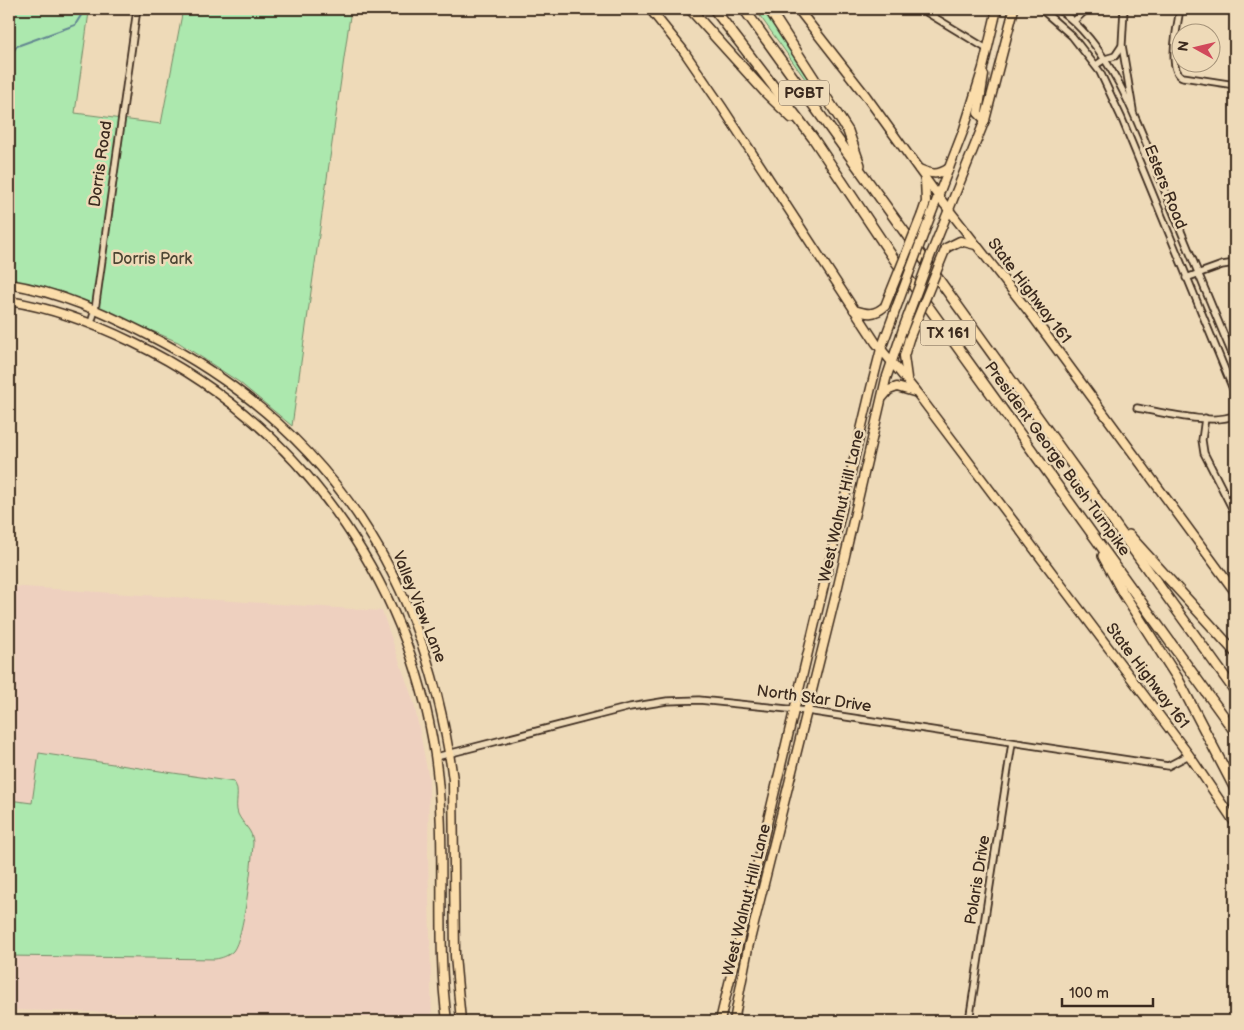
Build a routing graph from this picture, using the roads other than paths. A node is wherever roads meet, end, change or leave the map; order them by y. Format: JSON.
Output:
{"nodes":[{"id":1,"x":137,"y":9,"type":"edge"},
{"id":2,"x":650,"y":9,"type":"edge"},
{"id":3,"x":690,"y":9,"type":"edge"},
{"id":4,"x":714,"y":9,"type":"edge"},
{"id":5,"x":744,"y":9,"type":"edge"},
{"id":6,"x":769,"y":9,"type":"edge"},
{"id":7,"x":798,"y":9,"type":"edge"},
{"id":8,"x":921,"y":9,"type":"edge"},
{"id":9,"x":997,"y":9,"type":"edge"},
{"id":10,"x":1014,"y":9,"type":"edge"},
{"id":11,"x":1041,"y":9,"type":"edge"},
{"id":12,"x":1058,"y":9,"type":"edge"},
{"id":13,"x":1087,"y":9,"type":"edge"},
{"id":14,"x":1124,"y":9,"type":"edge"},
{"id":15,"x":1180,"y":9,"type":"edge"},
{"id":16,"x":1074,"y":21,"type":"junction"},
{"id":17,"x":1122,"y":45,"type":"junction"},
{"id":18,"x":987,"y":49,"type":"junction"},
{"id":19,"x":1105,"y":58,"type":"junction"},
{"id":20,"x":1096,"y":65,"type":"junction"},
{"id":21,"x":983,"y":68,"type":"junction"},
{"id":22,"x":1235,"y":85,"type":"edge"},
{"id":23,"x":1134,"y":117,"type":"junction"},
{"id":24,"x":985,"y":120,"type":"junction"},
{"id":25,"x":813,"y":138,"type":"junction"},
{"id":26,"x":918,"y":168,"type":"junction"},
{"id":27,"x":949,"y":168,"type":"junction"},
{"id":28,"x":865,"y":177,"type":"junction"},
{"id":29,"x":925,"y":178,"type":"junction"},
{"id":30,"x":1160,"y":179,"type":"junction"},
{"id":31,"x":1149,"y":184,"type":"junction"},
{"id":32,"x":938,"y":196,"type":"junction"},
{"id":33,"x":948,"y":208,"type":"junction"},
{"id":34,"x":976,"y":245,"type":"junction"},
{"id":35,"x":1235,"y":263,"type":"edge"},
{"id":36,"x":1198,"y":275,"type":"junction"},
{"id":37,"x":1186,"y":278,"type":"junction"},
{"id":38,"x":9,"y":284,"type":"edge"},
{"id":39,"x":9,"y":301,"type":"edge"},
{"id":40,"x":94,"y":310,"type":"junction"},
{"id":41,"x":854,"y":310,"type":"junction"},
{"id":42,"x":90,"y":323,"type":"junction"},
{"id":43,"x":881,"y":349,"type":"junction"},
{"id":44,"x":1235,"y":361,"type":"edge"},
{"id":45,"x":891,"y":362,"type":"junction"},
{"id":46,"x":907,"y":381,"type":"junction"},
{"id":47,"x":917,"y":393,"type":"junction"},
{"id":48,"x":1235,"y":394,"type":"edge"},
{"id":49,"x":882,"y":398,"type":"junction"},
{"id":50,"x":1137,"y":408,"type":"dead end"},
{"id":51,"x":1235,"y":415,"type":"edge"},
{"id":52,"x":1205,"y":418,"type":"junction"},
{"id":53,"x":851,"y":471,"type":"junction"},
{"id":54,"x":863,"y":474,"type":"junction"},
{"id":55,"x":1106,"y":512,"type":"junction"},
{"id":56,"x":1235,"y":514,"type":"edge"},
{"id":57,"x":1086,"y":525,"type":"junction"},
{"id":58,"x":1235,"y":592,"type":"edge"},
{"id":59,"x":1235,"y":652,"type":"edge"},
{"id":60,"x":1235,"y":691,"type":"edge"},
{"id":61,"x":793,"y":709,"type":"junction"},
{"id":62,"x":807,"y":711,"type":"junction"},
{"id":63,"x":1235,"y":732,"type":"edge"},
{"id":64,"x":1012,"y":743,"type":"junction"},
{"id":65,"x":449,"y":753,"type":"junction"},
{"id":66,"x":1189,"y":755,"type":"junction"},
{"id":67,"x":436,"y":757,"type":"junction"},
{"id":68,"x":1235,"y":789,"type":"edge"},
{"id":69,"x":1235,"y":823,"type":"edge"},
{"id":70,"x":761,"y":842,"type":"junction"},
{"id":71,"x":774,"y":846,"type":"junction"},
{"id":72,"x":735,"y":951,"type":"junction"},
{"id":73,"x":747,"y":954,"type":"junction"},
{"id":74,"x":447,"y":1021,"type":"edge"},
{"id":75,"x":461,"y":1021,"type":"edge"},
{"id":76,"x":720,"y":1021,"type":"edge"},
{"id":77,"x":734,"y":1021,"type":"edge"},
{"id":78,"x":969,"y":1021,"type":"edge"}],
"edges":[{"from":1,"to":40,"type":"street","name":"Dorris Road"},
{"from":2,"to":41,"type":"main road","name":"State Highway 161"},
{"from":3,"to":25,"type":"highway"},
{"from":4,"to":25,"type":"highway","name":"President George Bush Turnpike","number":"PGBT"},
{"from":5,"to":28,"type":"highway","name":"President George Bush Turnpike","number":"PGBT"},
{"from":6,"to":28,"type":"highway"},
{"from":7,"to":26,"type":"main road","name":"State Highway 161"},
{"from":8,"to":18,"type":"street"},
{"from":9,"to":18,"type":"main road","name":"West Walnut Hill Lane"},
{"from":10,"to":24,"type":"main road","name":"West Walnut Hill Lane"},
{"from":11,"to":20,"type":"street","name":"Esters Road"},
{"from":12,"to":16,"type":"street","name":"Esters Road"},
{"from":13,"to":16,"type":"street"},
{"from":14,"to":17,"type":"street"},
{"from":15,"to":22,"type":"street"},
{"from":16,"to":19,"type":"street","name":"Esters Road"},
{"from":17,"to":19,"type":"street"},
{"from":17,"to":23,"type":"street"},
{"from":18,"to":21,"type":"main road","name":"West Walnut Hill Lane"},
{"from":19,"to":20,"type":"street"},
{"from":19,"to":23,"type":"street","name":"Esters Road"},
{"from":20,"to":31,"type":"street","name":"Esters Road"},
{"from":21,"to":24,"type":"main road"},
{"from":21,"to":27,"type":"main road","name":"West Walnut Hill Lane"},
{"from":23,"to":30,"type":"street","name":"Esters Road"},
{"from":24,"to":33,"type":"main road","name":"West Walnut Hill Lane"},
{"from":25,"to":57,"type":"highway","name":"President George Bush Turnpike","number":"TX 161"},
{"from":26,"to":27,"type":"main road"},
{"from":26,"to":29,"type":"main road","name":"State Highway 161"},
{"from":27,"to":32,"type":"main road","name":"West Walnut Hill Lane"},
{"from":28,"to":55,"type":"highway","name":"President George Bush Turnpike","number":"TX 161"},
{"from":29,"to":32,"type":"main road","name":"State Highway 161"},
{"from":29,"to":41,"type":"main road","bridge":true},
{"from":30,"to":31,"type":"street"},
{"from":30,"to":36,"type":"street","name":"Esters Road"},
{"from":31,"to":37,"type":"street","name":"Esters Road"},
{"from":32,"to":33,"type":"main road","name":"State Highway 161"},
{"from":32,"to":43,"type":"main road","name":"West Walnut Hill Lane","bridge":true},
{"from":33,"to":34,"type":"main road","name":"State Highway 161"},
{"from":33,"to":45,"type":"main road","name":"West Walnut Hill Lane","bridge":true},
{"from":34,"to":46,"type":"main road","bridge":true},
{"from":34,"to":58,"type":"main road","name":"State Highway 161"},
{"from":35,"to":36,"type":"street"},
{"from":36,"to":37,"type":"street"},
{"from":36,"to":44,"type":"street","name":"Esters Road"},
{"from":37,"to":48,"type":"street","name":"Esters Road"},
{"from":38,"to":40,"type":"main road","name":"Valley View Lane"},
{"from":39,"to":42,"type":"main road","name":"Valley View Lane"},
{"from":40,"to":42,"type":"street","name":"Dorris Road"},
{"from":40,"to":65,"type":"main road","name":"Valley View Lane"},
{"from":41,"to":43,"type":"main road","name":"State Highway 161"},
{"from":42,"to":67,"type":"main road","name":"Valley View Lane"},
{"from":43,"to":45,"type":"main road","name":"State Highway 161"},
{"from":43,"to":53,"type":"main road","name":"West Walnut Hill Lane"},
{"from":45,"to":46,"type":"main road","name":"State Highway 161"},
{"from":45,"to":49,"type":"main road","name":"West Walnut Hill Lane"},
{"from":46,"to":47,"type":"main road","name":"State Highway 161"},
{"from":47,"to":49,"type":"main road"},
{"from":47,"to":66,"type":"main road","name":"State Highway 161"},
{"from":49,"to":54,"type":"main road","name":"West Walnut Hill Lane"},
{"from":50,"to":52,"type":"street"},
{"from":51,"to":52,"type":"street"},
{"from":52,"to":56,"type":"street"},
{"from":53,"to":54,"type":"main road"},
{"from":53,"to":61,"type":"main road","name":"West Walnut Hill Lane"},
{"from":54,"to":62,"type":"main road","name":"West Walnut Hill Lane"},
{"from":55,"to":59,"type":"highway"},
{"from":55,"to":60,"type":"highway","name":"President George Bush Turnpike","number":"TX 161"},
{"from":57,"to":63,"type":"highway","name":"President George Bush Turnpike","number":"TX 161"},
{"from":57,"to":68,"type":"highway"},
{"from":61,"to":62,"type":"street","name":"North Star Drive"},
{"from":61,"to":65,"type":"street","name":"North Star Drive"},
{"from":61,"to":70,"type":"main road","name":"West Walnut Hill Lane"},
{"from":62,"to":64,"type":"street","name":"North Star Drive"},
{"from":62,"to":71,"type":"main road","name":"West Walnut Hill Lane"},
{"from":64,"to":66,"type":"street","name":"North Star Drive"},
{"from":64,"to":78,"type":"street","name":"Polaris Drive"},
{"from":65,"to":67,"type":"street","name":"North Star Drive"},
{"from":65,"to":75,"type":"main road","name":"Valley View Lane"},
{"from":66,"to":69,"type":"main road","name":"State Highway 161"},
{"from":67,"to":74,"type":"main road","name":"Valley View Lane"},
{"from":70,"to":71,"type":"main road"},
{"from":70,"to":72,"type":"main road","name":"West Walnut Hill Lane"},
{"from":71,"to":73,"type":"main road","name":"West Walnut Hill Lane"},
{"from":72,"to":73,"type":"main road"},
{"from":72,"to":76,"type":"main road","name":"West Walnut Hill Lane"},
{"from":73,"to":77,"type":"main road","name":"West Walnut Hill Lane"}]}
